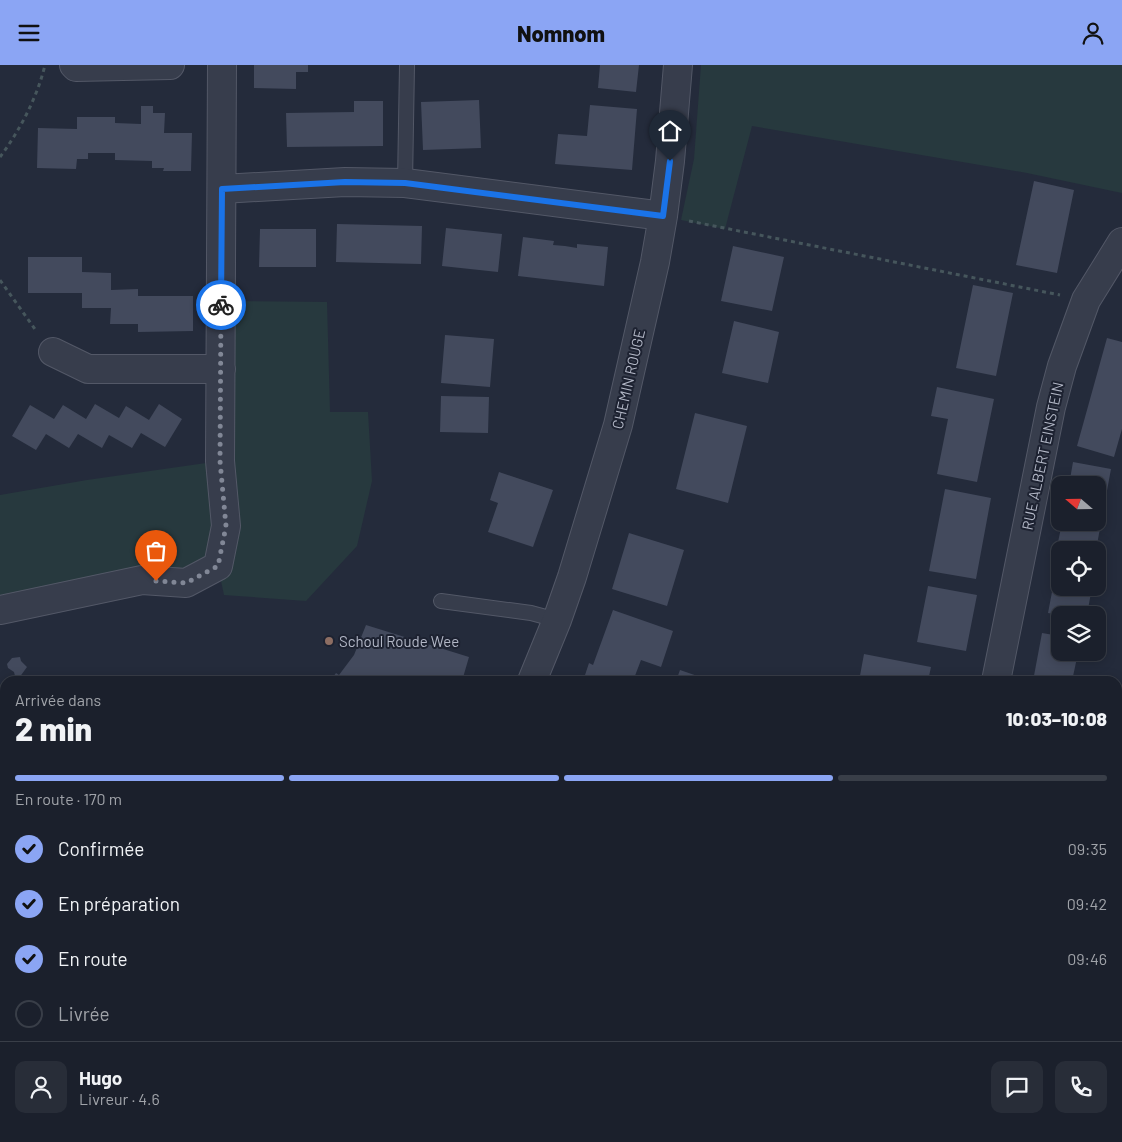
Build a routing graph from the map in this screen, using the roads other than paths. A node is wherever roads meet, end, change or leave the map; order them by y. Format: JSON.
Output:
{"nodes":[{"id":1,"x":74,"y":65,"type":"edge"},
{"id":2,"x":170,"y":65,"type":"edge"},
{"id":3,"x":222,"y":65,"type":"edge"},
{"id":4,"x":407,"y":65,"type":"edge"},
{"id":5,"x":678,"y":65,"type":"edge"},
{"id":6,"x":405,"y":183,"type":"junction"},
{"id":7,"x":222,"y":189,"type":"junction"},
{"id":8,"x":663,"y":216,"type":"junction"},
{"id":9,"x":1122,"y":242,"type":"edge"},
{"id":10,"x":53,"y":352,"type":"road end"},
{"id":11,"x":221,"y":369,"type":"junction"},
{"id":12,"x":441,"y":601,"type":"dead end"},
{"id":13,"x":0,"y":610,"type":"edge"},
{"id":14,"x":557,"y":620,"type":"junction"},
{"id":15,"x":534,"y":676,"type":"edge"},
{"id":16,"x":997,"y":676,"type":"edge"}],
"edges":[{"from":1,"to":2,"type":"street"},
{"from":3,"to":7,"type":"street"},
{"from":4,"to":6,"type":"lane"},
{"from":5,"to":8,"type":"street","name":"CHEMIN ROUGE"},
{"from":6,"to":7,"type":"street"},
{"from":6,"to":8,"type":"street"},
{"from":7,"to":11,"type":"street"},
{"from":8,"to":14,"type":"street","name":"CHEMIN ROUGE"},
{"from":9,"to":16,"type":"street","name":"RUE ALBERT EINSTEIN"},
{"from":10,"to":11,"type":"street"},
{"from":11,"to":13,"type":"street"},
{"from":12,"to":14,"type":"lane"},
{"from":14,"to":15,"type":"street","name":"CHEMIN ROUGE"}]}
